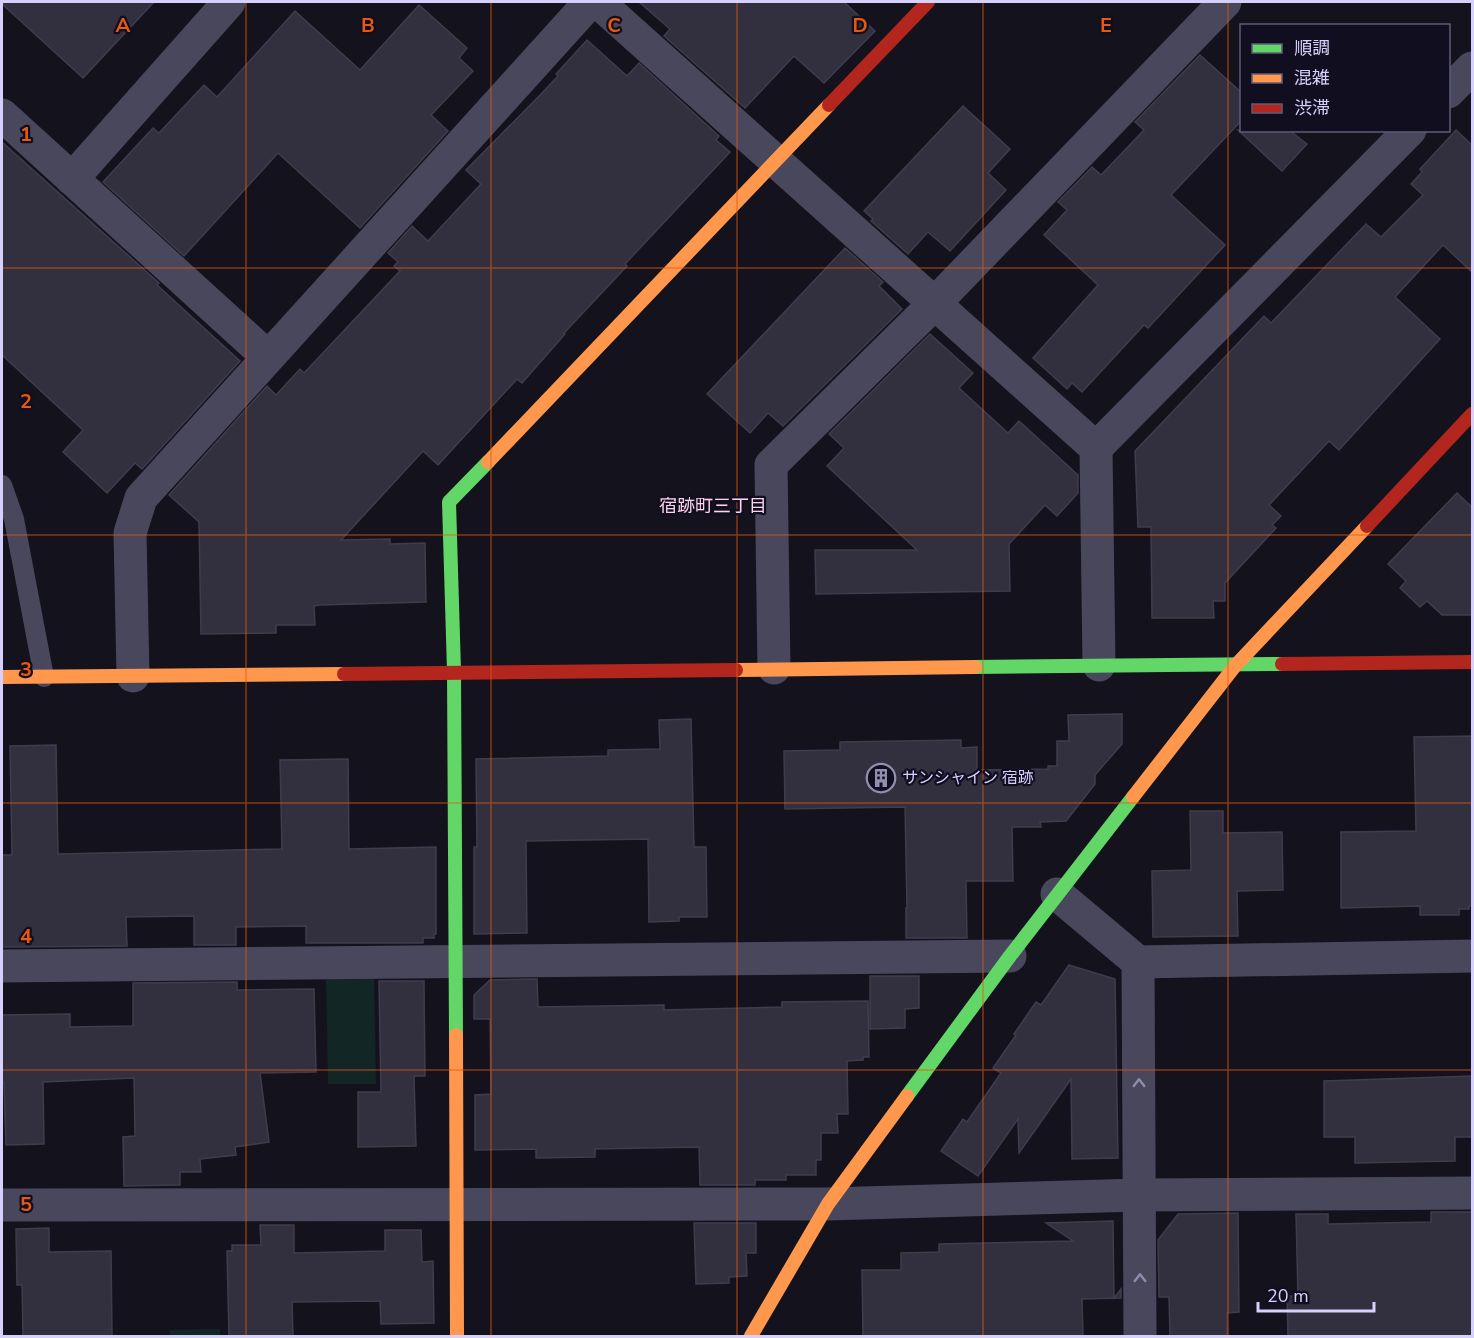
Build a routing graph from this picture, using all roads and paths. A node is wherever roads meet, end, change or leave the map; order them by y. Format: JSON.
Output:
{"nodes":[{"id":1,"x":229,"y":2,"type":"edge"},
{"id":2,"x":590,"y":2,"type":"edge"},
{"id":3,"x":598,"y":2,"type":"edge"},
{"id":4,"x":928,"y":2,"type":"edge"},
{"id":5,"x":1225,"y":2,"type":"edge"},
{"id":6,"x":1473,"y":68,"type":"edge"},
{"id":7,"x":1450,"y":91,"type":"edge"},
{"id":8,"x":2,"y":115,"type":"edge"},
{"id":9,"x":1408,"y":132,"type":"edge"},
{"id":10,"x":776,"y":161,"type":"junction"},
{"id":11,"x":72,"y":179,"type":"junction"},
{"id":12,"x":935,"y":303,"type":"junction"},
{"id":13,"x":268,"y":357,"type":"junction"},
{"id":14,"x":1473,"y":414,"type":"edge"},
{"id":15,"x":1096,"y":448,"type":"junction"},
{"id":16,"x":2,"y":485,"type":"edge"},
{"id":17,"x":1473,"y":662,"type":"edge"},
{"id":18,"x":1099,"y":665,"type":"junction"},
{"id":19,"x":1235,"y":666,"type":"junction"},
{"id":20,"x":774,"y":668,"type":"junction"},
{"id":21,"x":454,"y":672,"type":"junction"},
{"id":22,"x":133,"y":676,"type":"junction"},
{"id":23,"x":2,"y":677,"type":"edge"},
{"id":24,"x":44,"y":677,"type":"junction"},
{"id":25,"x":1058,"y":894,"type":"junction"},
{"id":26,"x":1010,"y":956,"type":"junction"},
{"id":27,"x":1473,"y":956,"type":"edge"},
{"id":28,"x":455,"y":961,"type":"junction"},
{"id":29,"x":1138,"y":962,"type":"junction"},
{"id":30,"x":2,"y":966,"type":"edge"},
{"id":31,"x":1473,"y":1193,"type":"edge"},
{"id":32,"x":1139,"y":1195,"type":"junction"},
{"id":33,"x":457,"y":1204,"type":"junction"},
{"id":34,"x":828,"y":1204,"type":"junction"},
{"id":35,"x":2,"y":1205,"type":"edge"},
{"id":36,"x":457,"y":1336,"type":"edge"},
{"id":37,"x":751,"y":1336,"type":"edge"},
{"id":38,"x":1140,"y":1336,"type":"edge"}],
"edges":[{"from":1,"to":11,"type":"street"},
{"from":2,"to":13,"type":"street"},
{"from":3,"to":10,"type":"street"},
{"from":4,"to":10,"type":"street"},
{"from":5,"to":12,"type":"street"},
{"from":6,"to":7,"type":"street"},
{"from":8,"to":11,"type":"street"},
{"from":9,"to":15,"type":"street"},
{"from":10,"to":12,"type":"street"},
{"from":10,"to":21,"type":"street"},
{"from":11,"to":13,"type":"street"},
{"from":12,"to":15,"type":"street"},
{"from":12,"to":20,"type":"street"},
{"from":13,"to":22,"type":"street"},
{"from":14,"to":19,"type":"street"},
{"from":15,"to":18,"type":"street"},
{"from":16,"to":24,"type":"lane"},
{"from":17,"to":19,"type":"street"},
{"from":18,"to":19,"type":"street"},
{"from":18,"to":20,"type":"street"},
{"from":19,"to":25,"type":"street"},
{"from":20,"to":21,"type":"street"},
{"from":21,"to":22,"type":"street"},
{"from":21,"to":28,"type":"street"},
{"from":22,"to":24,"type":"street"},
{"from":23,"to":24,"type":"street"},
{"from":25,"to":26,"type":"street"},
{"from":25,"to":29,"type":"street"},
{"from":26,"to":28,"type":"street"},
{"from":26,"to":34,"type":"street"},
{"from":27,"to":29,"type":"street"},
{"from":28,"to":30,"type":"street"},
{"from":28,"to":33,"type":"street"},
{"from":32,"to":29,"type":"street","one_way":true},
{"from":31,"to":32,"type":"street"},
{"from":32,"to":34,"type":"street"},
{"from":38,"to":32,"type":"street","one_way":true},
{"from":33,"to":34,"type":"street"},
{"from":33,"to":35,"type":"street"},
{"from":33,"to":36,"type":"street"},
{"from":34,"to":37,"type":"street"}]}
